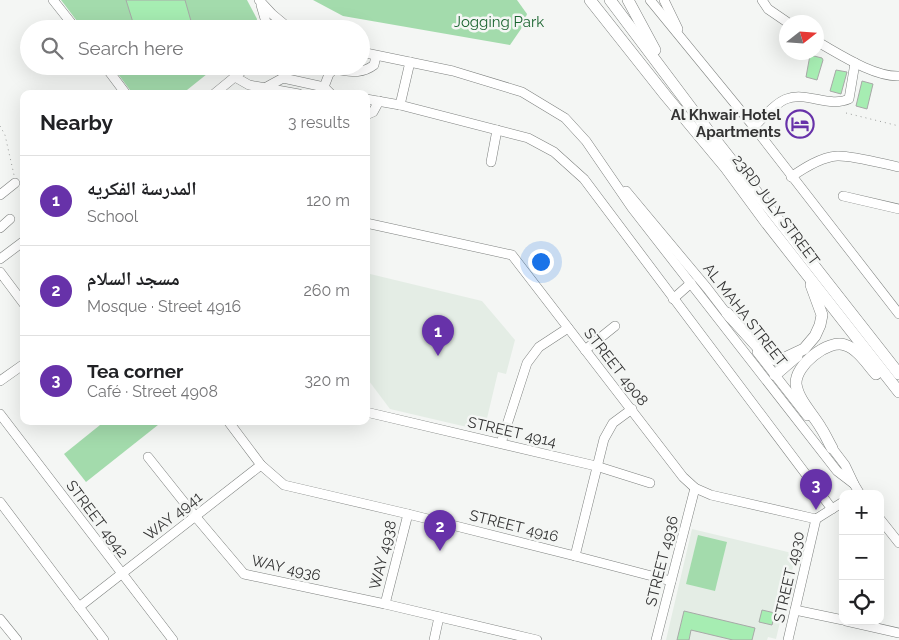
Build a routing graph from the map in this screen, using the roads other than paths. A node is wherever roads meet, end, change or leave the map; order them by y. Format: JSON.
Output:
{"nodes":[{"id":1,"x":53,"y":0,"type":"edge"},
{"id":2,"x":259,"y":0,"type":"edge"},
{"id":3,"x":585,"y":0,"type":"edge"},
{"id":4,"x":590,"y":0,"type":"edge"},
{"id":5,"x":610,"y":0,"type":"edge"},
{"id":6,"x":628,"y":0,"type":"edge"},
{"id":7,"x":650,"y":0,"type":"edge"},
{"id":8,"x":664,"y":0,"type":"edge"},
{"id":9,"x":762,"y":0,"type":"edge"},
{"id":10,"x":779,"y":17,"type":"edge"},
{"id":11,"x":69,"y":20,"type":"edge"},
{"id":12,"x":265,"y":20,"type":"edge"},
{"id":13,"x":279,"y":20,"type":"edge"},
{"id":14,"x":619,"y":36,"type":"junction"},
{"id":15,"x":687,"y":44,"type":"junction"},
{"id":16,"x":824,"y":45,"type":"edge"},
{"id":17,"x":370,"y":54,"type":"edge"},
{"id":18,"x":376,"y":56,"type":"junction"},
{"id":19,"x":410,"y":62,"type":"junction"},
{"id":20,"x":856,"y":63,"type":"junction"},
{"id":21,"x":370,"y":68,"type":"edge"},
{"id":22,"x":112,"y":75,"type":"edge"},
{"id":23,"x":237,"y":75,"type":"edge"},
{"id":24,"x":329,"y":75,"type":"edge"},
{"id":25,"x":899,"y":76,"type":"edge"},
{"id":26,"x":235,"y":77,"type":"junction"},
{"id":27,"x":672,"y":80,"type":"junction"},
{"id":28,"x":123,"y":90,"type":"edge"},
{"id":29,"x":219,"y":90,"type":"edge"},
{"id":30,"x":260,"y":90,"type":"edge"},
{"id":31,"x":325,"y":90,"type":"edge"},
{"id":32,"x":328,"y":90,"type":"edge"},
{"id":33,"x":370,"y":100,"type":"edge"},
{"id":34,"x":380,"y":101,"type":"junction"},
{"id":35,"x":400,"y":105,"type":"junction"},
{"id":36,"x":370,"y":113,"type":"edge"},
{"id":37,"x":754,"y":127,"type":"junction"},
{"id":38,"x":496,"y":130,"type":"junction"},
{"id":39,"x":491,"y":162,"type":"dead end"},
{"id":40,"x":899,"y":167,"type":"edge"},
{"id":41,"x":605,"y":168,"type":"junction"},
{"id":42,"x":791,"y":177,"type":"junction"},
{"id":43,"x":15,"y":183,"type":"road end"},
{"id":44,"x":0,"y":195,"type":"edge"},
{"id":45,"x":843,"y":196,"type":"dead end"},
{"id":46,"x":899,"y":209,"type":"edge"},
{"id":47,"x":10,"y":219,"type":"dead end"},
{"id":48,"x":370,"y":224,"type":"edge"},
{"id":49,"x":0,"y":228,"type":"edge"},
{"id":50,"x":20,"y":244,"type":"edge"},
{"id":51,"x":0,"y":259,"type":"edge"},
{"id":52,"x":0,"y":272,"type":"edge"},
{"id":53,"x":807,"y":274,"type":"junction"},
{"id":54,"x":691,"y":283,"type":"junction"},
{"id":55,"x":20,"y":299,"type":"edge"},
{"id":56,"x":672,"y":299,"type":"junction"},
{"id":57,"x":727,"y":313,"type":"junction"},
{"id":58,"x":899,"y":314,"type":"edge"},
{"id":59,"x":615,"y":326,"type":"dead end"},
{"id":60,"x":568,"y":328,"type":"junction"},
{"id":61,"x":742,"y":349,"type":"junction"},
{"id":62,"x":804,"y":349,"type":"junction"},
{"id":63,"x":585,"y":350,"type":"junction"},
{"id":64,"x":805,"y":363,"type":"junction"},
{"id":65,"x":20,"y":367,"type":"edge"},
{"id":66,"x":899,"y":374,"type":"edge"},
{"id":67,"x":775,"y":375,"type":"junction"},
{"id":68,"x":0,"y":382,"type":"edge"},
{"id":69,"x":774,"y":389,"type":"junction"},
{"id":70,"x":899,"y":392,"type":"edge"},
{"id":71,"x":899,"y":399,"type":"edge"},
{"id":72,"x":632,"y":409,"type":"junction"},
{"id":73,"x":370,"y":413,"type":"edge"},
{"id":74,"x":0,"y":414,"type":"edge"},
{"id":75,"x":231,"y":425,"type":"edge"},
{"id":76,"x":501,"y":443,"type":"junction"},
{"id":77,"x":832,"y":448,"type":"junction"},
{"id":78,"x":148,"y":457,"type":"dead end"},
{"id":79,"x":261,"y":465,"type":"junction"},
{"id":80,"x":596,"y":466,"type":"junction"},
{"id":81,"x":650,"y":483,"type":"dead end"},
{"id":82,"x":695,"y":488,"type":"junction"},
{"id":83,"x":856,"y":490,"type":"edge"},
{"id":84,"x":857,"y":490,"type":"edge"},
{"id":85,"x":0,"y":502,"type":"edge"},
{"id":86,"x":839,"y":505,"type":"edge"},
{"id":87,"x":832,"y":509,"type":"junction"},
{"id":88,"x":408,"y":514,"type":"junction"},
{"id":89,"x":195,"y":516,"type":"junction"},
{"id":90,"x":816,"y":519,"type":"junction"},
{"id":91,"x":884,"y":524,"type":"edge"},
{"id":92,"x":899,"y":543,"type":"edge"},
{"id":93,"x":576,"y":556,"type":"junction"},
{"id":94,"x":122,"y":574,"type":"junction"},
{"id":95,"x":671,"y":581,"type":"junction"},
{"id":96,"x":385,"y":604,"type":"junction"},
{"id":97,"x":79,"y":607,"type":"junction"},
{"id":98,"x":795,"y":610,"type":"junction"},
{"id":99,"x":439,"y":617,"type":"junction"},
{"id":100,"x":0,"y":619,"type":"edge"},
{"id":101,"x":839,"y":620,"type":"edge"},
{"id":102,"x":862,"y":625,"type":"edge"},
{"id":103,"x":899,"y":633,"type":"edge"},
{"id":104,"x":16,"y":640,"type":"edge"},
{"id":105,"x":104,"y":640,"type":"edge"},
{"id":106,"x":173,"y":640,"type":"edge"},
{"id":107,"x":434,"y":640,"type":"edge"},
{"id":108,"x":537,"y":640,"type":"edge"},
{"id":109,"x":656,"y":640,"type":"edge"},
{"id":110,"x":788,"y":640,"type":"edge"}],
"edges":[{"from":1,"to":11,"type":"street"},
{"from":2,"to":12,"type":"street"},
{"from":2,"to":13,"type":"street"},
{"from":3,"to":14,"type":"main road"},
{"from":4,"to":14,"type":"main road","name":"23RD JULY STREET"},
{"from":5,"to":27,"type":"main road","name":"23RD JULY STREET"},
{"from":6,"to":27,"type":"main road"},
{"from":7,"to":15,"type":"street"},
{"from":8,"to":15,"type":"street"},
{"from":9,"to":10,"type":"street"},
{"from":14,"to":53,"type":"main road","name":"23RD JULY STREET"},
{"from":15,"to":37,"type":"street"},
{"from":16,"to":20,"type":"street"},
{"from":17,"to":18,"type":"street","name":"AL MAHA STREET"},
{"from":18,"to":19,"type":"street","name":"AL MAHA STREET"},
{"from":18,"to":21,"type":"street"},
{"from":19,"to":35,"type":"street"},
{"from":19,"to":41,"type":"street","name":"AL MAHA STREET"},
{"from":20,"to":25,"type":"street"},
{"from":20,"to":37,"type":"street"},
{"from":22,"to":28,"type":"street"},
{"from":23,"to":26,"type":"street"},
{"from":24,"to":32,"type":"street"},
{"from":26,"to":29,"type":"street"},
{"from":26,"to":30,"type":"street"},
{"from":27,"to":66,"type":"main road","name":"23RD JULY STREET"},
{"from":30,"to":31,"type":"street"},
{"from":33,"to":34,"type":"street"},
{"from":34,"to":35,"type":"street"},
{"from":34,"to":36,"type":"street"},
{"from":35,"to":38,"type":"street"},
{"from":37,"to":42,"type":"street"},
{"from":38,"to":39,"type":"street"},
{"from":38,"to":56,"type":"street"},
{"from":40,"to":42,"type":"street"},
{"from":41,"to":54,"type":"street","name":"AL MAHA STREET"},
{"from":41,"to":57,"type":"street","name":"AL MAHA STREET"},
{"from":42,"to":58,"type":"street"},
{"from":43,"to":44,"type":"street"},
{"from":45,"to":46,"type":"street"},
{"from":47,"to":49,"type":"street"},
{"from":48,"to":60,"type":"street","name":"STREET 4908"},
{"from":50,"to":51,"type":"street"},
{"from":52,"to":55,"type":"street"},
{"from":53,"to":62,"type":"main road"},
{"from":53,"to":70,"type":"main road","name":"23RD JULY STREET"},
{"from":54,"to":56,"type":"street"},
{"from":54,"to":61,"type":"street","name":"AL MAHA STREET"},
{"from":56,"to":87,"type":"street"},
{"from":57,"to":62,"type":"main road"},
{"from":57,"to":67,"type":"street","name":"AL MAHA STREET"},
{"from":59,"to":63,"type":"street"},
{"from":60,"to":63,"type":"street","name":"STREET 4908"},
{"from":60,"to":76,"type":"street"},
{"from":61,"to":67,"type":"street"},
{"from":61,"to":69,"type":"street","name":"AL MAHA STREET"},
{"from":62,"to":67,"type":"main road"},
{"from":63,"to":72,"type":"street","name":"STREET 4908"},
{"from":64,"to":67,"type":"main road"},
{"from":64,"to":71,"type":"main road"},
{"from":64,"to":77,"type":"main road"},
{"from":65,"to":68,"type":"street"},
{"from":67,"to":69,"type":"street"},
{"from":67,"to":77,"type":"street","name":"AL MAHA STREET"},
{"from":69,"to":83,"type":"street","name":"AL MAHA STREET"},
{"from":72,"to":80,"type":"street","name":"STREET 4916"},
{"from":72,"to":82,"type":"street","name":"STREET 4908"},
{"from":73,"to":76,"type":"street","name":"STREET 4914"},
{"from":74,"to":94,"type":"street","name":"STREET 4942"},
{"from":75,"to":79,"type":"street","name":"STREET 4916"},
{"from":76,"to":80,"type":"street","name":"STREET 4914"},
{"from":77,"to":84,"type":"street","name":"AL MAHA STREET"},
{"from":78,"to":89,"type":"street","name":"WAY 4936"},
{"from":79,"to":88,"type":"street","name":"STREET 4916"},
{"from":79,"to":89,"type":"street","name":"WAY 4941"},
{"from":80,"to":81,"type":"street","name":"STREET 4914"},
{"from":80,"to":93,"type":"street","name":"STREET 4916"},
{"from":82,"to":90,"type":"street","name":"STREET 4908"},
{"from":82,"to":95,"type":"street","name":"STREET 4936"},
{"from":85,"to":97,"type":"street"},
{"from":86,"to":87,"type":"street"},
{"from":87,"to":90,"type":"street"},
{"from":88,"to":93,"type":"street","name":"STREET 4916"},
{"from":88,"to":96,"type":"street","name":"WAY 4938"},
{"from":89,"to":94,"type":"street","name":"WAY 4941"},
{"from":89,"to":96,"type":"street","name":"WAY 4936"},
{"from":90,"to":98,"type":"street","name":"STREET 4930"},
{"from":91,"to":92,"type":"street"},
{"from":93,"to":95,"type":"street"},
{"from":94,"to":97,"type":"street","name":"WAY 4941"},
{"from":94,"to":106,"type":"street","name":"STREET 4942"},
{"from":95,"to":109,"type":"street","name":"STREET 4936"},
{"from":96,"to":99,"type":"street","name":"WAY 4936"},
{"from":97,"to":105,"type":"street"},
{"from":98,"to":101,"type":"street"},
{"from":98,"to":110,"type":"street","name":"STREET 4930"},
{"from":99,"to":107,"type":"street"},
{"from":99,"to":108,"type":"street"},
{"from":100,"to":104,"type":"street"},
{"from":102,"to":103,"type":"street"}]}
